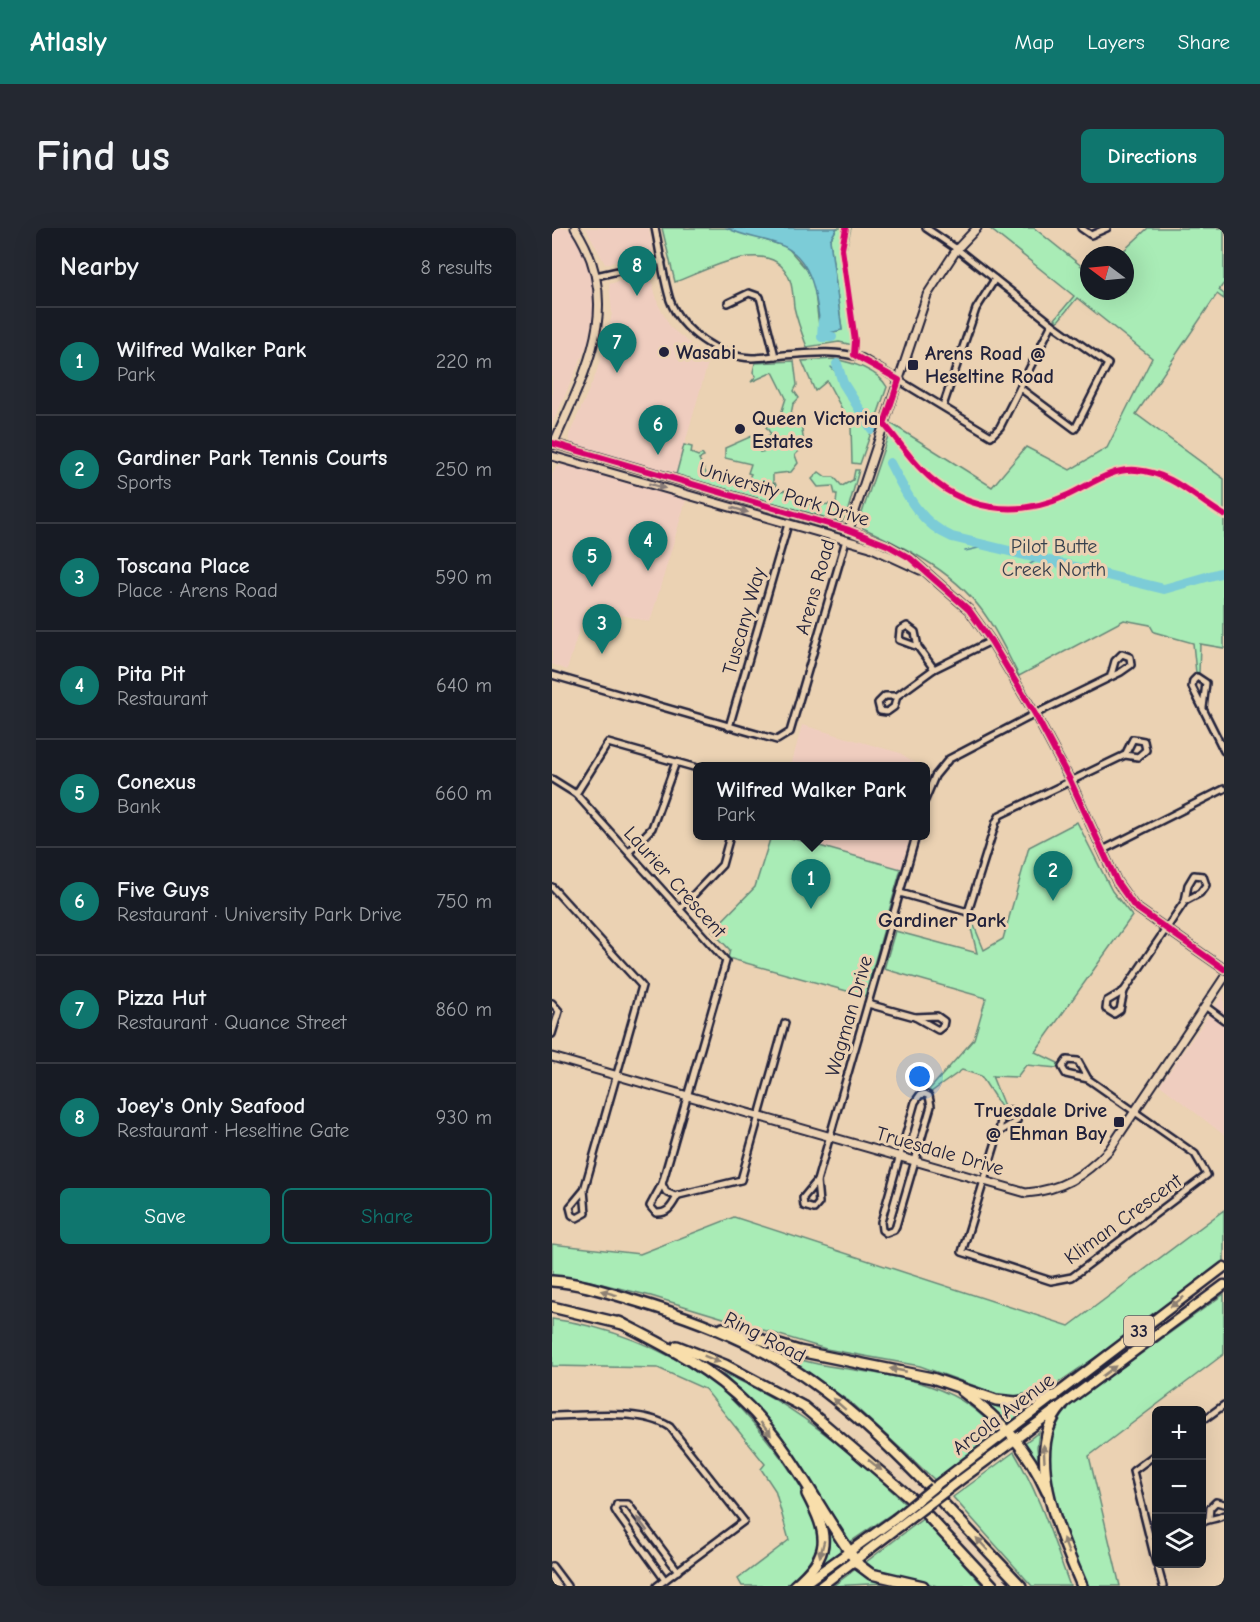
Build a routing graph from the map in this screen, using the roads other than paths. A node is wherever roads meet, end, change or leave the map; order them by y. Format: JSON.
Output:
{"nodes":[{"id":1,"x":575,"y":228,"type":"edge"},
{"id":2,"x":655,"y":228,"type":"edge"},
{"id":3,"x":926,"y":228,"type":"edge"},
{"id":4,"x":977,"y":228,"type":"edge"},
{"id":5,"x":1081,"y":228,"type":"edge"},
{"id":6,"x":1107,"y":228,"type":"edge"},
{"id":7,"x":957,"y":249,"type":"junction"},
{"id":8,"x":662,"y":261,"type":"junction"},
{"id":9,"x":596,"y":276,"type":"junction"},
{"id":10,"x":995,"y":279,"type":"junction"},
{"id":11,"x":728,"y":303,"type":"dead end"},
{"id":12,"x":1052,"y":324,"type":"junction"},
{"id":13,"x":775,"y":356,"type":"junction"},
{"id":14,"x":898,"y":380,"type":"junction"},
{"id":15,"x":1020,"y":388,"type":"junction"},
{"id":16,"x":944,"y":406,"type":"junction"},
{"id":17,"x":553,"y":444,"type":"edge"},
{"id":18,"x":552,"y":456,"type":"edge"},
{"id":19,"x":634,"y":466,"type":"junction"},
{"id":20,"x":622,"y":477,"type":"junction"},
{"id":21,"x":788,"y":524,"type":"junction"},
{"id":22,"x":849,"y":530,"type":"junction"},
{"id":23,"x":846,"y":540,"type":"junction"},
{"id":24,"x":928,"y":573,"type":"junction"},
{"id":25,"x":992,"y":641,"type":"junction"},
{"id":26,"x":918,"y":647,"type":"dead end"},
{"id":27,"x":934,"y":669,"type":"junction"},
{"id":28,"x":552,"y":675,"type":"edge"},
{"id":29,"x":1112,"y":675,"type":"dead end"},
{"id":30,"x":897,"y":696,"type":"dead end"},
{"id":31,"x":1203,"y":708,"type":"junction"},
{"id":32,"x":1035,"y":714,"type":"junction"},
{"id":33,"x":729,"y":727,"type":"junction"},
{"id":34,"x":1224,"y":751,"type":"edge"},
{"id":35,"x":1125,"y":755,"type":"dead end"},
{"id":36,"x":676,"y":762,"type":"junction"},
{"id":37,"x":693,"y":767,"type":"edge"},
{"id":38,"x":552,"y":779,"type":"edge"},
{"id":39,"x":1070,"y":780,"type":"junction"},
{"id":40,"x":930,"y":788,"type":"edge"},
{"id":41,"x":1224,"y":789,"type":"edge"},
{"id":42,"x":576,"y":795,"type":"junction"},
{"id":43,"x":729,"y":840,"type":"edge"},
{"id":44,"x":915,"y":840,"type":"edge"},
{"id":45,"x":1103,"y":850,"type":"junction"},
{"id":46,"x":629,"y":852,"type":"junction"},
{"id":47,"x":552,"y":887,"type":"edge"},
{"id":48,"x":900,"y":893,"type":"junction"},
{"id":49,"x":1185,"y":901,"type":"junction"},
{"id":50,"x":680,"y":909,"type":"junction"},
{"id":51,"x":1166,"y":930,"type":"junction"},
{"id":52,"x":1224,"y":969,"type":"edge"},
{"id":53,"x":1224,"y":978,"type":"edge"},
{"id":54,"x":1124,"y":991,"type":"junction"},
{"id":55,"x":552,"y":1003,"type":"edge"},
{"id":56,"x":868,"y":1004,"type":"junction"},
{"id":57,"x":1205,"y":1006,"type":"junction"},
{"id":58,"x":915,"y":1017,"type":"junction"},
{"id":59,"x":1224,"y":1019,"type":"edge"},
{"id":60,"x":785,"y":1023,"type":"dead end"},
{"id":61,"x":552,"y":1034,"type":"edge"},
{"id":62,"x":552,"y":1057,"type":"edge"},
{"id":63,"x":616,"y":1075,"type":"junction"},
{"id":64,"x":1088,"y":1079,"type":"junction"},
{"id":65,"x":688,"y":1096,"type":"junction"},
{"id":66,"x":1133,"y":1112,"type":"junction"},
{"id":67,"x":759,"y":1116,"type":"junction"},
{"id":68,"x":999,"y":1132,"type":"junction"},
{"id":69,"x":830,"y":1136,"type":"junction"},
{"id":70,"x":900,"y":1157,"type":"junction"},
{"id":71,"x":915,"y":1161,"type":"junction"},
{"id":72,"x":817,"y":1181,"type":"junction"},
{"id":73,"x":984,"y":1181,"type":"junction"},
{"id":74,"x":662,"y":1185,"type":"junction"},
{"id":75,"x":584,"y":1190,"type":"junction"},
{"id":76,"x":678,"y":1195,"type":"junction"},
{"id":77,"x":1224,"y":1267,"type":"edge"},
{"id":78,"x":552,"y":1281,"type":"edge"},
{"id":79,"x":1224,"y":1285,"type":"edge"},
{"id":80,"x":552,"y":1307,"type":"edge"},
{"id":81,"x":665,"y":1310,"type":"junction"},
{"id":82,"x":619,"y":1322,"type":"junction"},
{"id":83,"x":954,"y":1385,"type":"junction"},
{"id":84,"x":1055,"y":1396,"type":"junction"},
{"id":85,"x":1224,"y":1405,"type":"edge"},
{"id":86,"x":1062,"y":1406,"type":"junction"},
{"id":87,"x":552,"y":1416,"type":"edge"},
{"id":88,"x":1206,"y":1418,"type":"edge"},
{"id":89,"x":1009,"y":1430,"type":"junction"},
{"id":90,"x":1016,"y":1439,"type":"junction"},
{"id":91,"x":788,"y":1457,"type":"junction"},
{"id":92,"x":1152,"y":1457,"type":"edge"},
{"id":93,"x":956,"y":1477,"type":"junction"},
{"id":94,"x":928,"y":1486,"type":"dead end"},
{"id":95,"x":912,"y":1498,"type":"dead end"},
{"id":96,"x":943,"y":1503,"type":"dead end"},
{"id":97,"x":1224,"y":1504,"type":"edge"},
{"id":98,"x":1053,"y":1505,"type":"junction"},
{"id":99,"x":927,"y":1515,"type":"dead end"},
{"id":100,"x":1224,"y":1515,"type":"edge"},
{"id":101,"x":1209,"y":1518,"type":"junction"},
{"id":102,"x":1206,"y":1520,"type":"edge"},
{"id":103,"x":1152,"y":1544,"type":"edge"},
{"id":104,"x":853,"y":1556,"type":"junction"},
{"id":105,"x":552,"y":1566,"type":"edge"},
{"id":106,"x":1158,"y":1568,"type":"edge"},
{"id":107,"x":678,"y":1571,"type":"junction"},
{"id":108,"x":665,"y":1580,"type":"junction"},
{"id":109,"x":567,"y":1586,"type":"edge"},
{"id":110,"x":657,"y":1586,"type":"edge"},
{"id":111,"x":794,"y":1586,"type":"edge"},
{"id":112,"x":801,"y":1586,"type":"edge"},
{"id":113,"x":821,"y":1586,"type":"edge"},
{"id":114,"x":923,"y":1586,"type":"edge"},
{"id":115,"x":993,"y":1586,"type":"edge"},
{"id":116,"x":1021,"y":1586,"type":"edge"},
{"id":117,"x":1082,"y":1586,"type":"edge"},
{"id":118,"x":1162,"y":1586,"type":"edge"}],
"edges":[{"from":1,"to":9,"type":"street"},
{"from":2,"to":8,"type":"street"},
{"from":3,"to":7,"type":"street"},
{"from":4,"to":7,"type":"street","name":"Arens Road"},
{"from":5,"to":6,"type":"street"},
{"from":7,"to":10,"type":"street"},
{"from":7,"to":14,"type":"street","name":"Arens Road"},
{"from":8,"to":9,"type":"street"},
{"from":8,"to":13,"type":"street"},
{"from":9,"to":17,"type":"street"},
{"from":10,"to":12,"type":"street"},
{"from":10,"to":16,"type":"street"},
{"from":11,"to":13,"type":"street"},
{"from":12,"to":15,"type":"street"},
{"from":12,"to":15,"type":"street"},
{"from":13,"to":14,"type":"street"},
{"from":14,"to":16,"type":"street"},
{"from":14,"to":22,"type":"street","name":"Arens Road"},
{"from":15,"to":16,"type":"street"},
{"from":17,"to":19,"type":"street","name":"University Park Drive"},
{"from":18,"to":20,"type":"street","name":"University Park Drive"},
{"from":19,"to":20,"type":"street"},
{"from":19,"to":22,"type":"street","name":"University Park Drive"},
{"from":20,"to":21,"type":"street","name":"University Park Drive","one_way":true},
{"from":21,"to":23,"type":"street","name":"University Park Drive"},
{"from":21,"to":33,"type":"street","name":"Tuscany Way"},
{"from":22,"to":23,"type":"street","name":"Arens Road"},
{"from":22,"to":24,"type":"street","name":"University Park Drive"},
{"from":23,"to":24,"type":"street","name":"University Park Drive"},
{"from":23,"to":33,"type":"street","name":"Arens Road"},
{"from":24,"to":25,"type":"street","name":"University Park Drive"},
{"from":25,"to":27,"type":"street"},
{"from":25,"to":32,"type":"street","name":"University Park Drive"},
{"from":26,"to":27,"type":"street"},
{"from":27,"to":30,"type":"street"},
{"from":28,"to":33,"type":"street","name":"Arens Road"},
{"from":29,"to":32,"type":"street"},
{"from":31,"to":31,"type":"street"},
{"from":31,"to":34,"type":"street"},
{"from":32,"to":39,"type":"street","name":"University Park Drive"},
{"from":32,"to":40,"type":"street"},
{"from":35,"to":39,"type":"street"},
{"from":36,"to":37,"type":"street"},
{"from":36,"to":42,"type":"street"},
{"from":36,"to":46,"type":"street"},
{"from":38,"to":42,"type":"street","name":"Laurier Crescent"},
{"from":39,"to":45,"type":"street","name":"University Park Drive"},
{"from":39,"to":48,"type":"street"},
{"from":41,"to":45,"type":"street"},
{"from":42,"to":46,"type":"street","name":"Laurier Crescent"},
{"from":43,"to":50,"type":"street"},
{"from":44,"to":48,"type":"street","name":"Wagman Drive"},
{"from":45,"to":51,"type":"street","name":"University Park Drive"},
{"from":46,"to":50,"type":"street","name":"Laurier Crescent"},
{"from":47,"to":63,"type":"street"},
{"from":48,"to":56,"type":"street","name":"Wagman Drive"},
{"from":49,"to":49,"type":"street"},
{"from":49,"to":51,"type":"street"},
{"from":50,"to":65,"type":"street","name":"Laurier Crescent"},
{"from":51,"to":52,"type":"street","name":"University Park Drive"},
{"from":51,"to":54,"type":"street"},
{"from":53,"to":57,"type":"street","name":"Truesdale Drive"},
{"from":54,"to":54,"type":"street"},
{"from":55,"to":61,"type":"street"},
{"from":56,"to":58,"type":"street"},
{"from":56,"to":69,"type":"street","name":"Wagman Drive"},
{"from":57,"to":59,"type":"street"},
{"from":57,"to":66,"type":"street","name":"Truesdale Drive"},
{"from":58,"to":58,"type":"street"},
{"from":60,"to":67,"type":"street"},
{"from":62,"to":63,"type":"street","name":"Truesdale Drive"},
{"from":63,"to":65,"type":"street","name":"Truesdale Drive"},
{"from":63,"to":75,"type":"street"},
{"from":64,"to":64,"type":"street"},
{"from":64,"to":66,"type":"street"},
{"from":65,"to":67,"type":"street","name":"Truesdale Drive"},
{"from":65,"to":74,"type":"street"},
{"from":66,"to":73,"type":"street","name":"Truesdale Drive"},
{"from":66,"to":73,"type":"street","name":"Kliman Crescent"},
{"from":67,"to":69,"type":"street","name":"Truesdale Drive"},
{"from":67,"to":76,"type":"street"},
{"from":68,"to":68,"type":"street"},
{"from":68,"to":73,"type":"street"},
{"from":69,"to":70,"type":"street","name":"Truesdale Drive"},
{"from":69,"to":72,"type":"street","name":"Wagman Drive"},
{"from":70,"to":71,"type":"street","name":"Truesdale Drive"},
{"from":70,"to":71,"type":"street"},
{"from":70,"to":71,"type":"street"},
{"from":71,"to":73,"type":"street","name":"Truesdale Drive"},
{"from":72,"to":72,"type":"street"},
{"from":74,"to":76,"type":"street"},
{"from":74,"to":76,"type":"street"},
{"from":75,"to":75,"type":"street"},
{"from":77,"to":84,"type":"main road","name":"Arcola Avenue","number":"33","one_way":true},
{"from":81,"to":78,"type":"highway","name":"Ring Road","one_way":true},
{"from":86,"to":79,"type":"main road","name":"Arcola Avenue","number":"33","one_way":true},
{"from":80,"to":82,"type":"highway"},
{"from":83,"to":81,"type":"highway","one_way":true},
{"from":94,"to":81,"type":"highway","name":"Ring Road","one_way":true},
{"from":82,"to":91,"type":"highway","one_way":true},
{"from":82,"to":95,"type":"highway","one_way":true},
{"from":83,"to":84,"type":"highway"},
{"from":83,"to":89,"type":"highway"},
{"from":84,"to":89,"type":"main road","name":"Arcola Avenue","number":"33"},
{"from":85,"to":88,"type":"street"},
{"from":86,"to":90,"type":"main road","name":"Arcola Avenue","number":"33"},
{"from":98,"to":86,"type":"highway","one_way":true},
{"from":87,"to":107,"type":"street"},
{"from":89,"to":90,"type":"highway"},
{"from":89,"to":93,"type":"main road","name":"Arcola Avenue","number":"33"},
{"from":90,"to":93,"type":"main road","name":"Arcola Avenue","number":"33"},
{"from":90,"to":98,"type":"highway"},
{"from":91,"to":104,"type":"highway"},
{"from":91,"to":111,"type":"highway","one_way":true},
{"from":92,"to":103,"type":"street"},
{"from":93,"to":104,"type":"main road","name":"Arcola Avenue","number":"33","bridge":true},
{"from":116,"to":96,"type":"highway","one_way":true},
{"from":97,"to":101,"type":"street"},
{"from":117,"to":98,"type":"highway","one_way":true},
{"from":99,"to":115,"type":"highway"},
{"from":100,"to":101,"type":"street"},
{"from":101,"to":102,"type":"street"},
{"from":104,"to":112,"type":"main road","name":"Arcola Avenue","number":"33"},
{"from":104,"to":113,"type":"main road","name":"Arcola Avenue","number":"33"},
{"from":104,"to":114,"type":"highway"},
{"from":105,"to":109,"type":"street"},
{"from":106,"to":118,"type":"street"},
{"from":107,"to":108,"type":"street"},
{"from":107,"to":108,"type":"street","one_way":true},
{"from":108,"to":110,"type":"street"}]}
